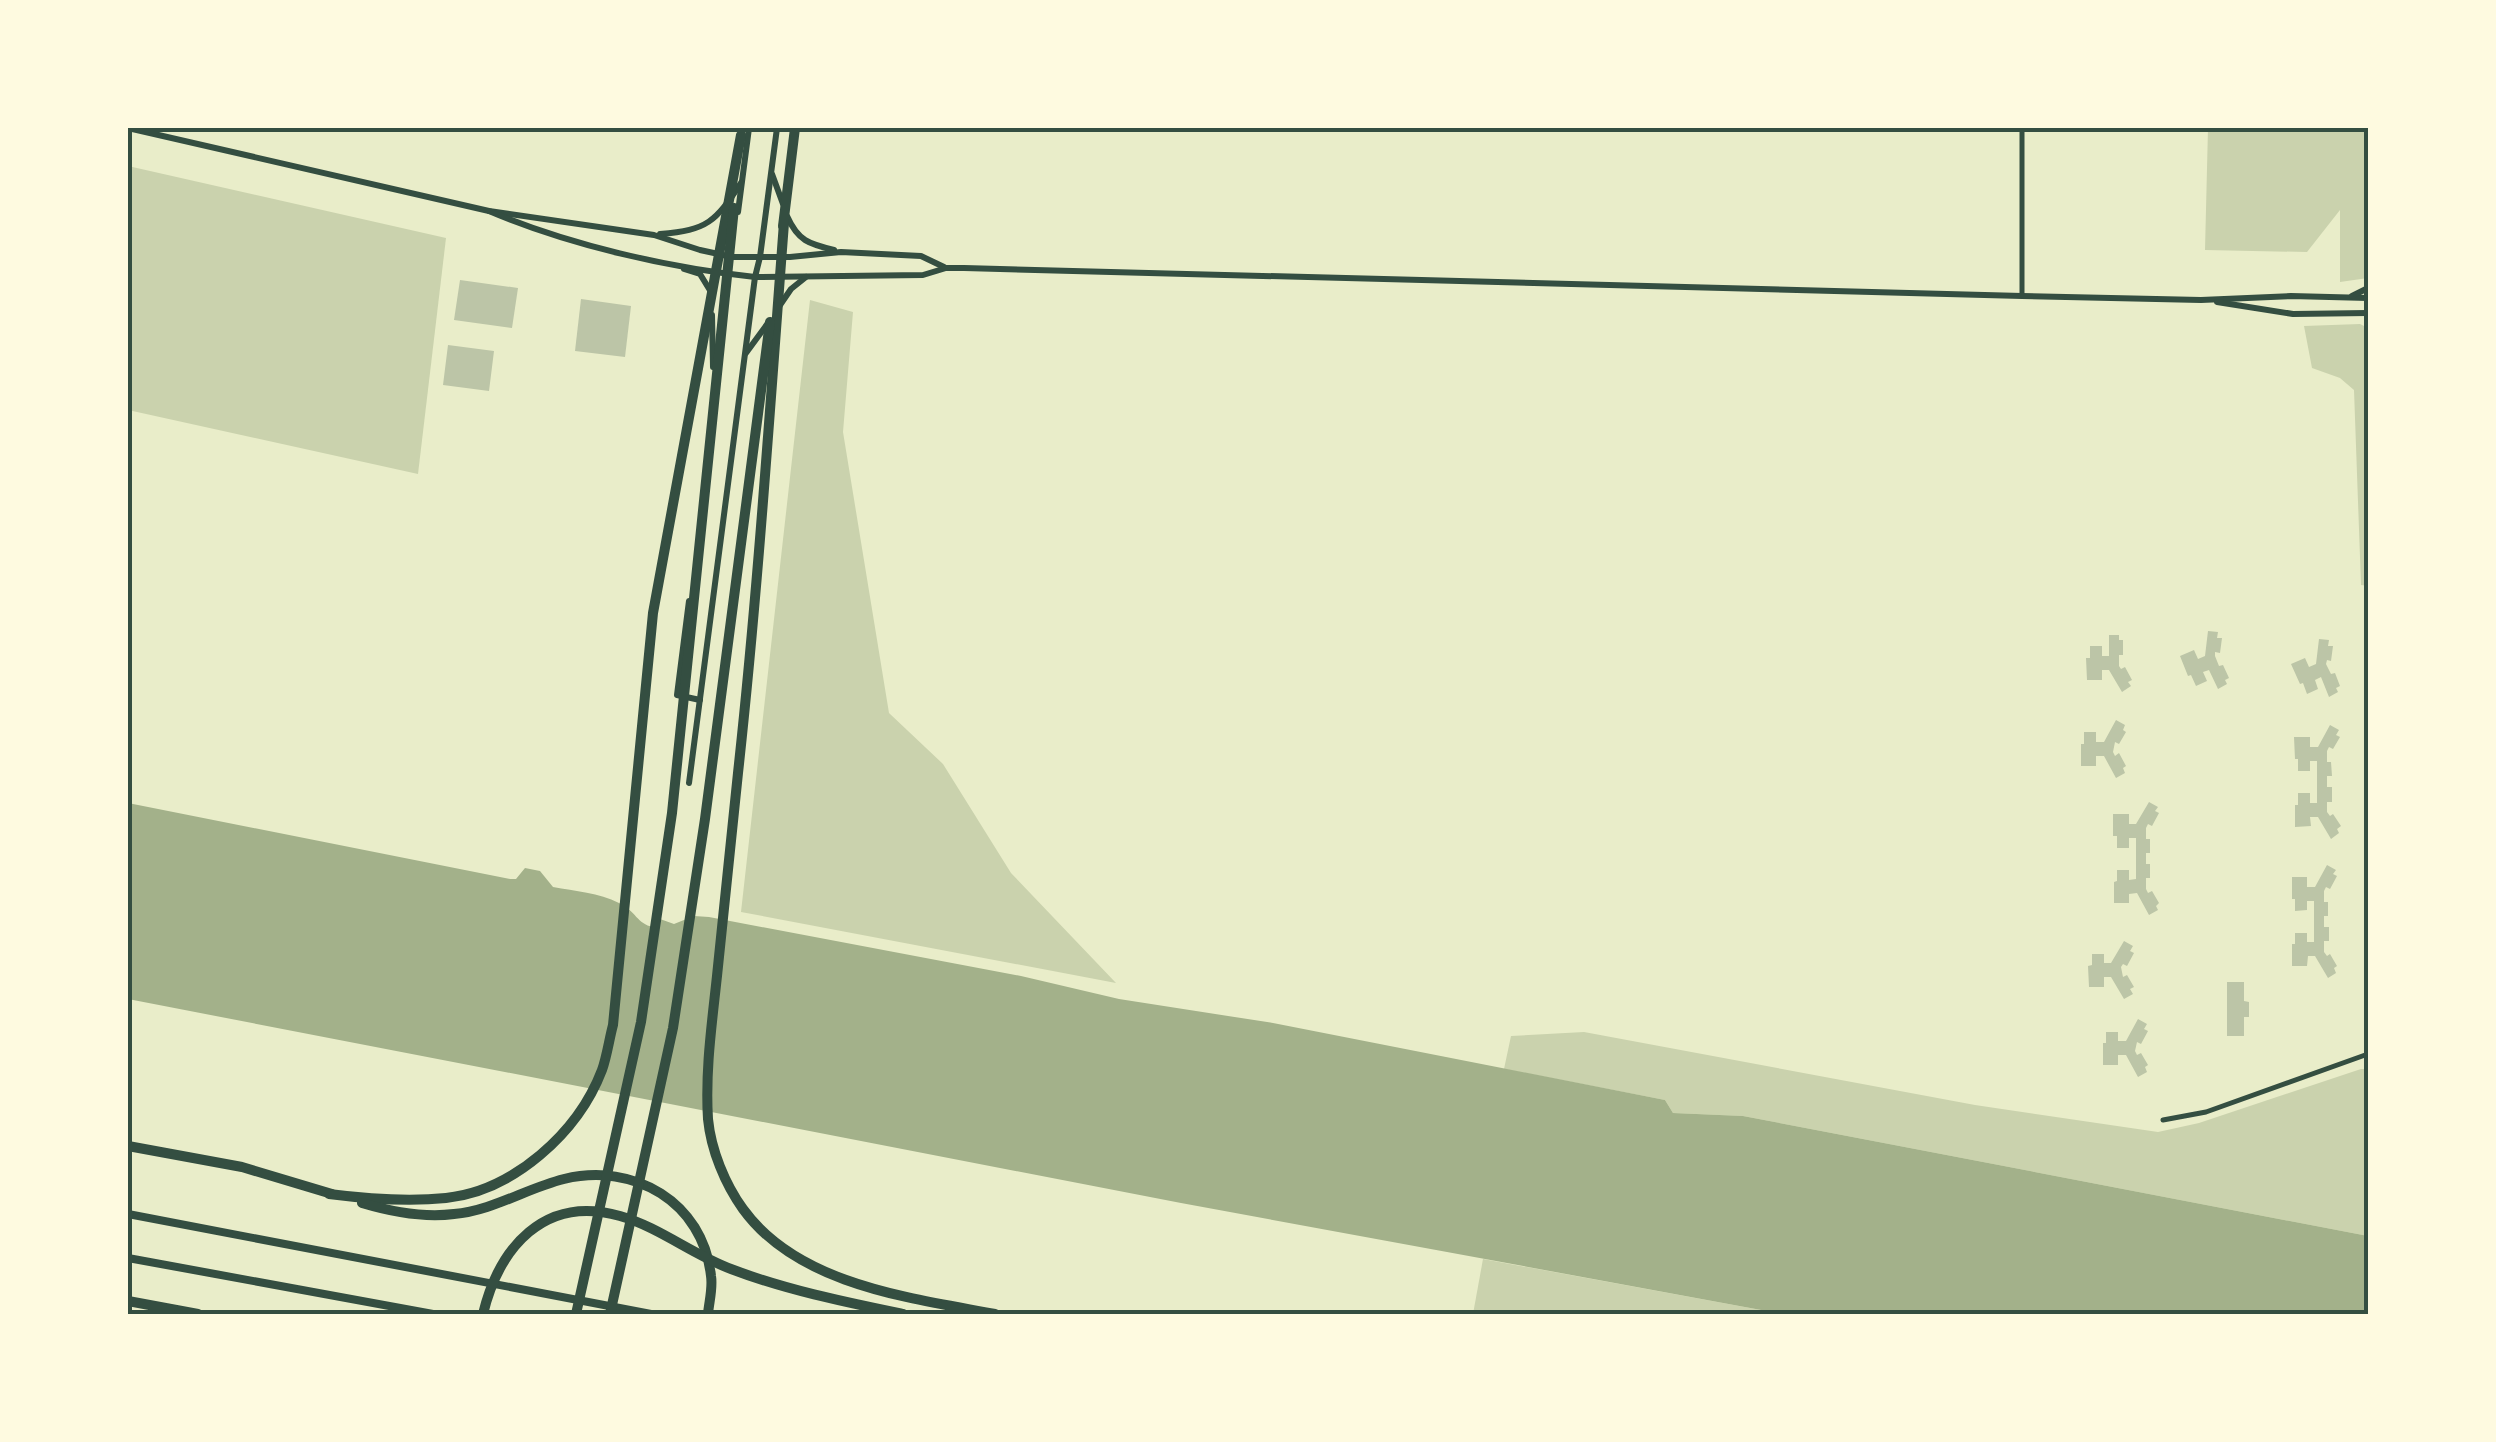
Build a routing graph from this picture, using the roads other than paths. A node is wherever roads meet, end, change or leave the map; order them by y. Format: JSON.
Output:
{"nodes":[{"id":1,"x":128,"y":128,"type":"edge"},
{"id":2,"x":776,"y":128,"type":"edge"},
{"id":3,"x":795,"y":128,"type":"edge"},
{"id":4,"x":2022,"y":128,"type":"edge"},
{"id":5,"x":744,"y":130,"type":"edge"},
{"id":6,"x":771,"y":171,"type":"junction"},
{"id":7,"x":742,"y":182,"type":"junction"},
{"id":8,"x":490,"y":211,"type":"junction"},
{"id":9,"x":784,"y":224,"type":"junction"},
{"id":10,"x":654,"y":235,"type":"junction"},
{"id":11,"x":840,"y":252,"type":"junction"},
{"id":12,"x":732,"y":256,"type":"junction"},
{"id":13,"x":760,"y":257,"type":"junction"},
{"id":14,"x":664,"y":262,"type":"junction"},
{"id":15,"x":946,"y":268,"type":"junction"},
{"id":16,"x":730,"y":274,"type":"junction"},
{"id":17,"x":808,"y":276,"type":"junction"},
{"id":18,"x":755,"y":277,"type":"junction"},
{"id":19,"x":2368,"y":288,"type":"edge"},
{"id":20,"x":2022,"y":296,"type":"junction"},
{"id":21,"x":2349,"y":298,"type":"junction"},
{"id":22,"x":2368,"y":298,"type":"edge"},
{"id":23,"x":2202,"y":300,"type":"junction"},
{"id":24,"x":2368,"y":313,"type":"edge"},
{"id":25,"x":2350,"y":314,"type":"junction"},
{"id":26,"x":2368,"y":321,"type":"edge"},
{"id":27,"x":745,"y":354,"type":"junction"},
{"id":28,"x":714,"y":398,"type":"junction"},
{"id":29,"x":700,"y":700,"type":"junction"},
{"id":30,"x":689,"y":783,"type":"dead end"},
{"id":31,"x":2368,"y":1054,"type":"edge"},
{"id":32,"x":2163,"y":1120,"type":"dead end"},
{"id":33,"x":128,"y":1146,"type":"edge"},
{"id":34,"x":329,"y":1194,"type":"junction"},
{"id":35,"x":128,"y":1214,"type":"edge"},
{"id":36,"x":128,"y":1258,"type":"edge"},
{"id":37,"x":128,"y":1301,"type":"edge"},
{"id":38,"x":159,"y":1307,"type":"junction"},
{"id":39,"x":182,"y":1314,"type":"edge"},
{"id":40,"x":198,"y":1314,"type":"edge"},
{"id":41,"x":433,"y":1314,"type":"edge"},
{"id":42,"x":482,"y":1314,"type":"edge"},
{"id":43,"x":576,"y":1314,"type":"edge"},
{"id":44,"x":610,"y":1314,"type":"edge"},
{"id":45,"x":651,"y":1314,"type":"edge"},
{"id":46,"x":708,"y":1314,"type":"edge"},
{"id":47,"x":903,"y":1314,"type":"edge"},
{"id":48,"x":995,"y":1314,"type":"edge"}],
"edges":[{"from":1,"to":8,"type":"street"},
{"from":2,"to":6,"type":"street"},
{"from":3,"to":9,"type":"highway"},
{"from":4,"to":20,"type":"street"},
{"from":5,"to":7,"type":"street"},
{"from":5,"to":34,"type":"highway"},
{"from":5,"to":43,"type":"highway"},
{"from":6,"to":11,"type":"street"},
{"from":6,"to":13,"type":"street"},
{"from":7,"to":10,"type":"street"},
{"from":7,"to":12,"type":"street"},
{"from":8,"to":10,"type":"street"},
{"from":8,"to":14,"type":"street"},
{"from":9,"to":44,"type":"highway"},
{"from":9,"to":48,"type":"highway"},
{"from":10,"to":12,"type":"street"},
{"from":11,"to":13,"type":"street"},
{"from":11,"to":15,"type":"street"},
{"from":12,"to":13,"type":"street"},
{"from":12,"to":16,"type":"street"},
{"from":13,"to":18,"type":"street"},
{"from":14,"to":16,"type":"street"},
{"from":14,"to":28,"type":"street"},
{"from":15,"to":17,"type":"street"},
{"from":15,"to":20,"type":"street"},
{"from":16,"to":18,"type":"street"},
{"from":16,"to":28,"type":"street"},
{"from":17,"to":18,"type":"street"},
{"from":17,"to":27,"type":"street"},
{"from":18,"to":27,"type":"street"},
{"from":19,"to":21,"type":"street"},
{"from":20,"to":23,"type":"street"},
{"from":21,"to":22,"type":"street"},
{"from":21,"to":23,"type":"street"},
{"from":23,"to":25,"type":"street"},
{"from":24,"to":25,"type":"street"},
{"from":25,"to":26,"type":"street"},
{"from":27,"to":29,"type":"street"},
{"from":28,"to":29,"type":"street"},
{"from":29,"to":30,"type":"street"},
{"from":31,"to":32,"type":"street"},
{"from":33,"to":34,"type":"highway"},
{"from":34,"to":46,"type":"highway"},
{"from":35,"to":45,"type":"main road"},
{"from":36,"to":41,"type":"main road"},
{"from":37,"to":38,"type":"highway"},
{"from":38,"to":39,"type":"street"},
{"from":38,"to":40,"type":"highway"},
{"from":42,"to":47,"type":"highway"}]}
